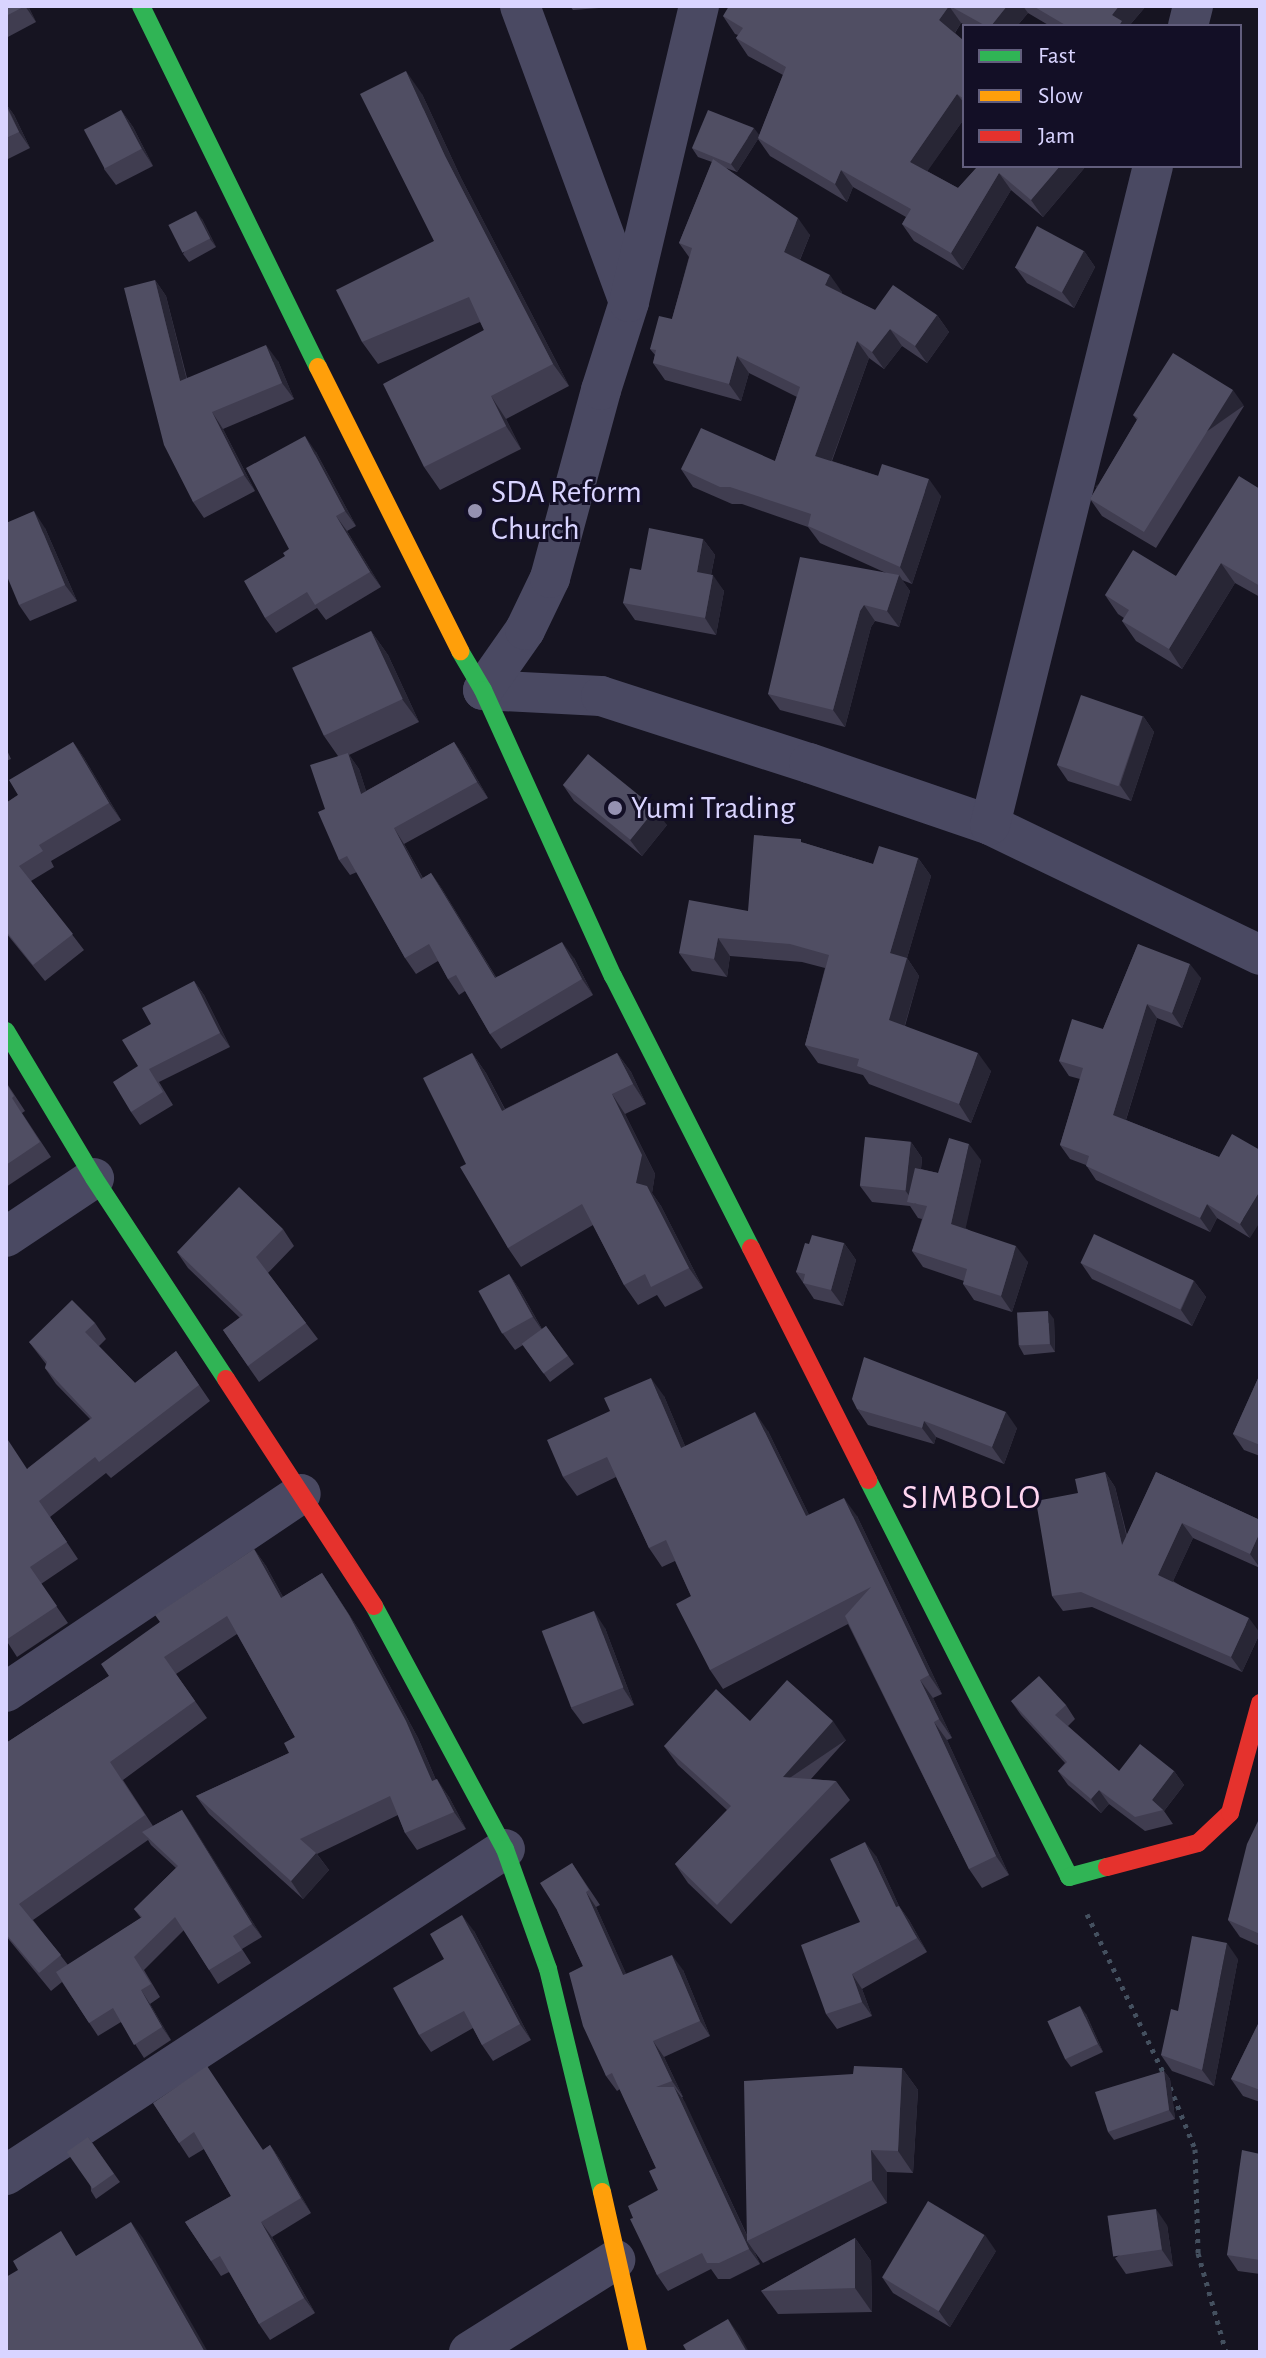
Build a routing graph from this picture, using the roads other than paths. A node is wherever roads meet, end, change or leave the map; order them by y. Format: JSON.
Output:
{"nodes":[{"id":1,"x":141,"y":6,"type":"edge"},
{"id":2,"x":520,"y":6,"type":"edge"},
{"id":3,"x":699,"y":6,"type":"edge"},
{"id":4,"x":1153,"y":168,"type":"edge"},
{"id":5,"x":629,"y":302,"type":"junction"},
{"id":6,"x":483,"y":690,"type":"junction"},
{"id":7,"x":990,"y":825,"type":"junction"},
{"id":8,"x":1260,"y":955,"type":"edge"},
{"id":9,"x":6,"y":1031,"type":"edge"},
{"id":10,"x":94,"y":1178,"type":"junction"},
{"id":11,"x":6,"y":1237,"type":"edge"},
{"id":12,"x":301,"y":1494,"type":"junction"},
{"id":13,"x":6,"y":1692,"type":"edge"},
{"id":14,"x":1260,"y":1703,"type":"edge"},
{"id":15,"x":505,"y":1849,"type":"junction"},
{"id":16,"x":6,"y":2175,"type":"edge"},
{"id":17,"x":615,"y":2260,"type":"junction"},
{"id":18,"x":469,"y":2352,"type":"edge"},
{"id":19,"x":638,"y":2352,"type":"edge"}],
"edges":[{"from":1,"to":6,"type":"street"},
{"from":2,"to":5,"type":"street"},
{"from":3,"to":5,"type":"street"},
{"from":4,"to":7,"type":"street"},
{"from":5,"to":6,"type":"street"},
{"from":6,"to":7,"type":"street"},
{"from":6,"to":14,"type":"street"},
{"from":7,"to":8,"type":"street"},
{"from":9,"to":10,"type":"street"},
{"from":10,"to":11,"type":"street"},
{"from":10,"to":12,"type":"street"},
{"from":12,"to":13,"type":"street"},
{"from":12,"to":15,"type":"street"},
{"from":15,"to":16,"type":"street"},
{"from":15,"to":17,"type":"street"},
{"from":17,"to":18,"type":"street"},
{"from":17,"to":19,"type":"street"}]}
